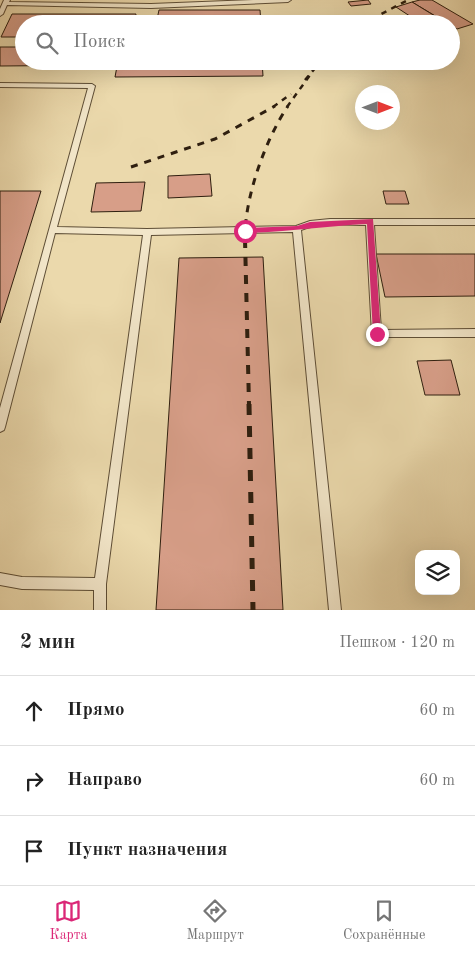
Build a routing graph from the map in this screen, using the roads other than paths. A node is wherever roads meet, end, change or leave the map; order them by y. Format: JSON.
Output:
{"nodes":[{"id":1,"x":288,"y":0,"type":"edge"},
{"id":2,"x":6,"y":2,"type":"edge"},
{"id":3,"x":0,"y":14,"type":"edge"},
{"id":4,"x":0,"y":85,"type":"edge"},
{"id":5,"x":370,"y":221,"type":"junction"},
{"id":6,"x":475,"y":222,"type":"edge"},
{"id":7,"x":297,"y":229,"type":"junction"},
{"id":8,"x":52,"y":230,"type":"junction"},
{"id":9,"x":147,"y":232,"type":"junction"},
{"id":10,"x":475,"y":334,"type":"edge"},
{"id":11,"x":0,"y":427,"type":"edge"},
{"id":12,"x":0,"y":578,"type":"edge"},
{"id":13,"x":100,"y":584,"type":"junction"},
{"id":14,"x":100,"y":610,"type":"edge"},
{"id":15,"x":335,"y":610,"type":"edge"}],
"edges":[{"from":1,"to":2,"type":"lane"},
{"from":2,"to":3,"type":"lane"},
{"from":4,"to":8,"type":"lane"},
{"from":5,"to":6,"type":"lane"},
{"from":5,"to":7,"type":"lane"},
{"from":5,"to":10,"type":"lane"},
{"from":7,"to":9,"type":"lane"},
{"from":7,"to":15,"type":"lane"},
{"from":8,"to":9,"type":"lane"},
{"from":8,"to":11,"type":"lane"},
{"from":9,"to":13,"type":"lane"},
{"from":12,"to":13,"type":"lane"},
{"from":13,"to":14,"type":"lane"}]}
